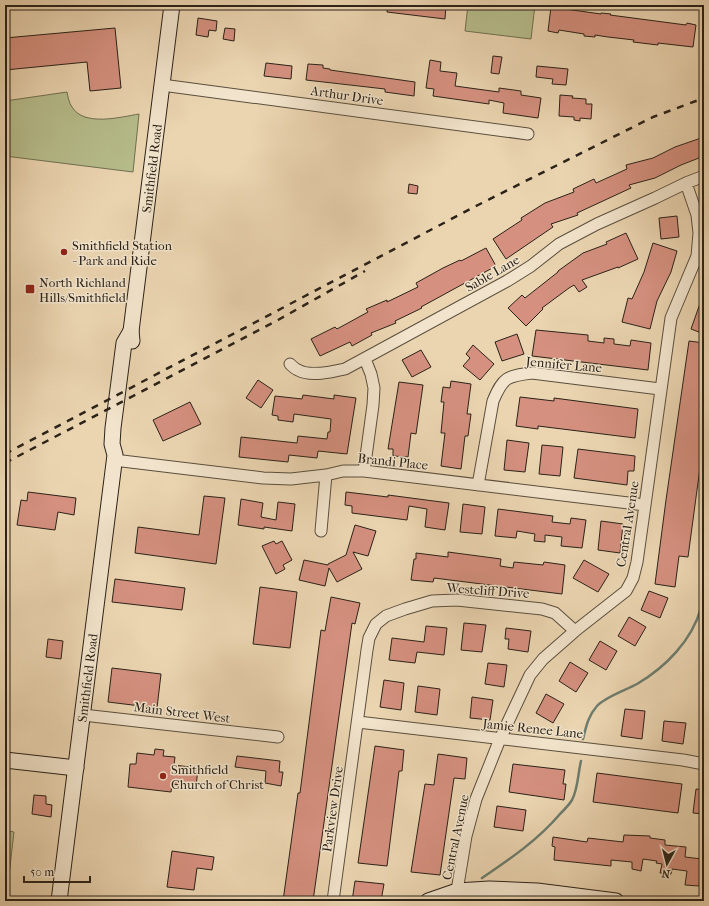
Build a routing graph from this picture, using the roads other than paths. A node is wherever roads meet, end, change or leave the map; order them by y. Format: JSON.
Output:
{"nodes":[{"id":1,"x":172,"y":5,"type":"edge"},
{"id":2,"x":162,"y":85,"type":"junction"},
{"id":3,"x":528,"y":134,"type":"dead end"},
{"id":4,"x":704,"y":176,"type":"edge"},
{"id":5,"x":686,"y":182,"type":"junction"},
{"id":6,"x":365,"y":359,"type":"junction"},
{"id":7,"x":290,"y":364,"type":"dead end"},
{"id":8,"x":660,"y":388,"type":"junction"},
{"id":9,"x":114,"y":458,"type":"junction"},
{"id":10,"x":364,"y":471,"type":"junction"},
{"id":11,"x":326,"y":475,"type":"junction"},
{"id":12,"x":478,"y":485,"type":"junction"},
{"id":13,"x":645,"y":505,"type":"junction"},
{"id":14,"x":321,"y":531,"type":"dead end"},
{"id":15,"x":575,"y":631,"type":"junction"},
{"id":16,"x":83,"y":715,"type":"junction"},
{"id":17,"x":358,"y":722,"type":"junction"},
{"id":18,"x":278,"y":737,"type":"dead end"},
{"id":19,"x":500,"y":739,"type":"junction"},
{"id":20,"x":5,"y":760,"type":"edge"},
{"id":21,"x":704,"y":764,"type":"edge"},
{"id":22,"x":76,"y":768,"type":"junction"},
{"id":23,"x":457,"y":892,"type":"junction"},
{"id":24,"x":582,"y":899,"type":"edge"},
{"id":25,"x":60,"y":901,"type":"edge"},
{"id":26,"x":333,"y":901,"type":"edge"},
{"id":27,"x":428,"y":901,"type":"edge"},
{"id":28,"x":616,"y":901,"type":"edge"}],
"edges":[{"from":1,"to":2,"type":"main road","name":"Smithfield Road"},
{"from":2,"to":3,"type":"street","name":"Arthur Drive"},
{"from":2,"to":9,"type":"main road","name":"Smithfield Road"},
{"from":4,"to":5,"type":"street","name":"Sable Lane"},
{"from":5,"to":6,"type":"street","name":"Sable Lane"},
{"from":5,"to":8,"type":"street","name":"Central Avenue"},
{"from":6,"to":7,"type":"street","name":"Sable Lane"},
{"from":6,"to":10,"type":"street"},
{"from":8,"to":12,"type":"street","name":"Jennifer Lane"},
{"from":8,"to":13,"type":"street","name":"Central Avenue"},
{"from":9,"to":11,"type":"street","name":"Brandi Place"},
{"from":9,"to":16,"type":"main road","name":"Smithfield Road"},
{"from":10,"to":11,"type":"street","name":"Brandi Place"},
{"from":10,"to":12,"type":"street","name":"Brandi Place"},
{"from":11,"to":14,"type":"street"},
{"from":12,"to":13,"type":"street","name":"Brandi Place"},
{"from":13,"to":15,"type":"street","name":"Central Avenue"},
{"from":15,"to":17,"type":"street","name":"Westcliff Drive"},
{"from":15,"to":19,"type":"street","name":"Central Avenue"},
{"from":16,"to":18,"type":"street","name":"Main Street West"},
{"from":16,"to":22,"type":"main road","name":"Smithfield Road"},
{"from":17,"to":19,"type":"street","name":"Jamie Renee Lane"},
{"from":17,"to":26,"type":"street","name":"Parkview Drive"},
{"from":19,"to":21,"type":"street","name":"Jamie Renee Lane"},
{"from":19,"to":23,"type":"street","name":"Central Avenue"},
{"from":20,"to":22,"type":"main road"},
{"from":22,"to":25,"type":"main road","name":"Smithfield Road"},
{"from":23,"to":24,"type":"main road"},
{"from":23,"to":27,"type":"main road"},
{"from":24,"to":28,"type":"main road"}]}
